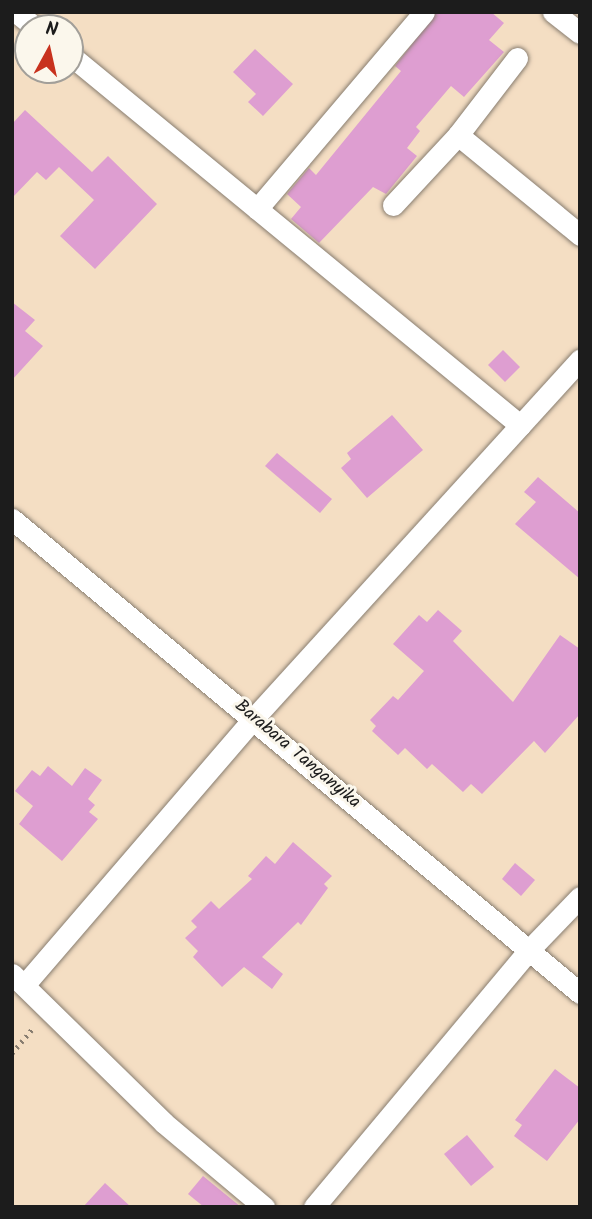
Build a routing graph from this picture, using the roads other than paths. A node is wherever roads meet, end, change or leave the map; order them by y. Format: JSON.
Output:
{"nodes":[{"id":1,"x":424,"y":12,"type":"edge"},
{"id":2,"x":553,"y":12,"type":"edge"},
{"id":3,"x":580,"y":33,"type":"edge"},
{"id":4,"x":517,"y":58,"type":"dead end"},
{"id":5,"x":84,"y":67,"type":"edge"},
{"id":6,"x":458,"y":135,"type":"junction"},
{"id":7,"x":393,"y":205,"type":"dead end"},
{"id":8,"x":257,"y":209,"type":"junction"},
{"id":9,"x":580,"y":235,"type":"edge"},
{"id":10,"x":580,"y":360,"type":"edge"},
{"id":11,"x":520,"y":425,"type":"junction"},
{"id":12,"x":12,"y":519,"type":"edge"},
{"id":13,"x":253,"y":719,"type":"junction"},
{"id":14,"x":580,"y":897,"type":"edge"},
{"id":15,"x":530,"y":949,"type":"junction"},
{"id":16,"x":19,"y":978,"type":"edge"},
{"id":17,"x":580,"y":993,"type":"edge"},
{"id":18,"x":264,"y":1207,"type":"edge"},
{"id":19,"x":314,"y":1207,"type":"edge"}],
"edges":[{"from":1,"to":8,"type":"street"},
{"from":2,"to":3,"type":"street"},
{"from":4,"to":6,"type":"street"},
{"from":5,"to":8,"type":"street"},
{"from":6,"to":7,"type":"street"},
{"from":6,"to":9,"type":"street"},
{"from":8,"to":11,"type":"street"},
{"from":10,"to":11,"type":"street"},
{"from":11,"to":13,"type":"street"},
{"from":12,"to":13,"type":"street","name":"Barabara Tanganyika"},
{"from":13,"to":15,"type":"street","name":"Barabara Tanganyika"},
{"from":13,"to":16,"type":"street"},
{"from":14,"to":15,"type":"street"},
{"from":15,"to":17,"type":"street","name":"Barabara Tanganyika"},
{"from":15,"to":19,"type":"street"},
{"from":16,"to":18,"type":"street"}]}
